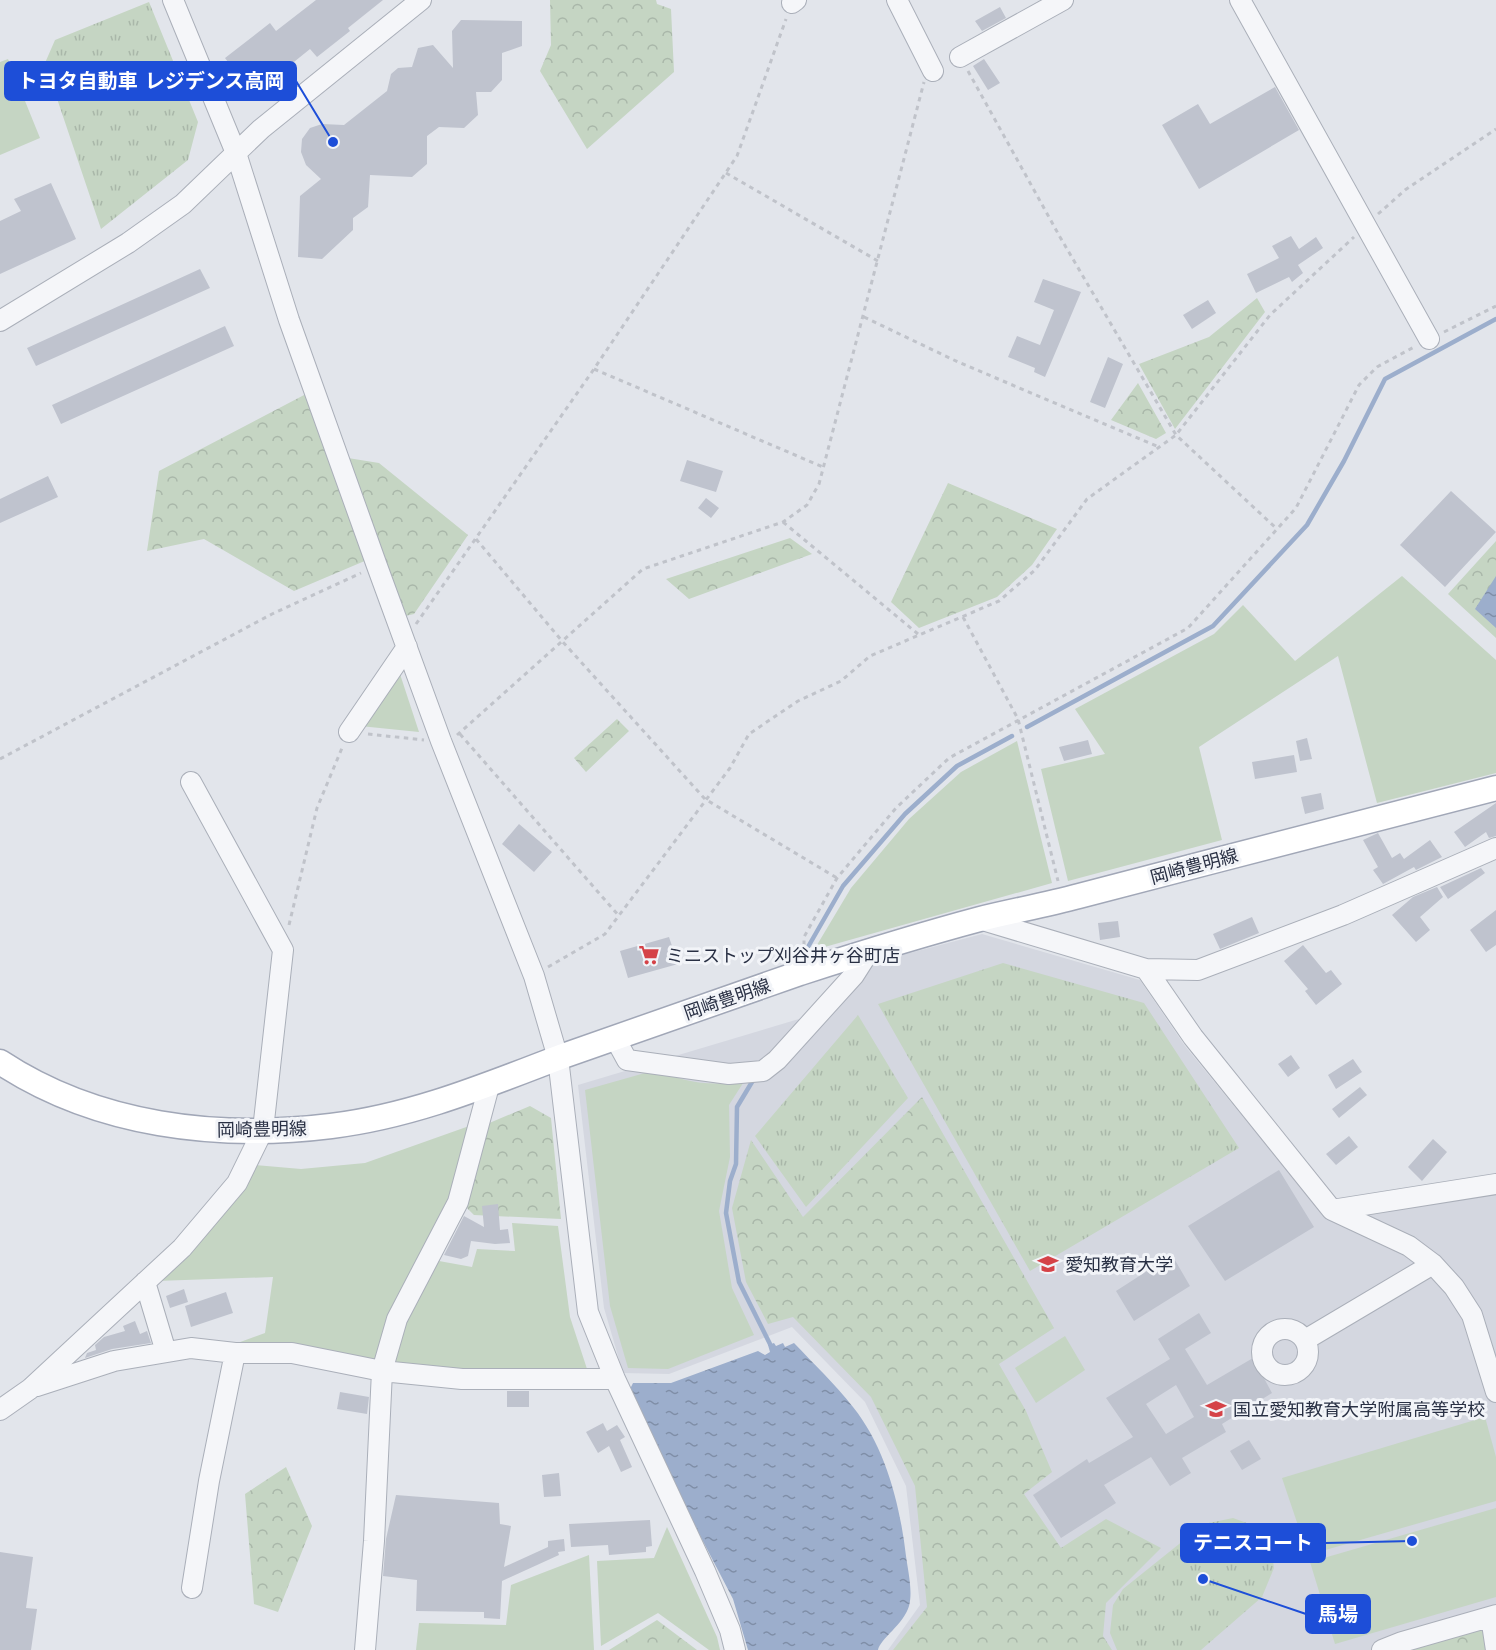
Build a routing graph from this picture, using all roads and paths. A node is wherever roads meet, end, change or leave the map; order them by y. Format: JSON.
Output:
{"nodes":[{"id":1,"x":172,"y":0,"type":"edge"},
{"id":2,"x":421,"y":0,"type":"edge"},
{"id":3,"x":897,"y":0,"type":"edge"},
{"id":4,"x":1063,"y":0,"type":"edge"},
{"id":5,"x":1240,"y":0,"type":"edge"},
{"id":6,"x":794,"y":1,"type":"edge"},
{"id":7,"x":960,"y":57,"type":"joint"},
{"id":8,"x":933,"y":71,"type":"joint"},
{"id":9,"x":1496,"y":129,"type":"edge"},
{"id":10,"x":236,"y":153,"type":"junction"},
{"id":11,"x":726,"y":173,"type":"junction"},
{"id":12,"x":1367,"y":224,"type":"junction"},
{"id":13,"x":878,"y":261,"type":"junction"},
{"id":14,"x":1496,"y":306,"type":"edge"},
{"id":15,"x":864,"y":316,"type":"junction"},
{"id":16,"x":0,"y":321,"type":"edge"},
{"id":17,"x":1429,"y":339,"type":"junction"},
{"id":18,"x":594,"y":369,"type":"junction"},
{"id":19,"x":1176,"y":435,"type":"junction"},
{"id":20,"x":1159,"y":447,"type":"junction"},
{"id":21,"x":823,"y":467,"type":"junction"},
{"id":22,"x":783,"y":522,"type":"junction"},
{"id":23,"x":1277,"y":530,"type":"junction"},
{"id":24,"x":476,"y":539,"type":"junction"},
{"id":25,"x":377,"y":566,"type":"junction"},
{"id":26,"x":963,"y":617,"type":"junction"},
{"id":27,"x":918,"y":634,"type":"junction"},
{"id":28,"x":404,"y":640,"type":"junction"},
{"id":29,"x":562,"y":641,"type":"junction"},
{"id":30,"x":1018,"y":719,"type":"junction"},
{"id":31,"x":349,"y":732,"type":"junction"},
{"id":32,"x":459,"y":734,"type":"junction"},
{"id":33,"x":441,"y":741,"type":"junction"},
{"id":34,"x":0,"y":759,"type":"edge"},
{"id":35,"x":191,"y":782,"type":"dead end"},
{"id":36,"x":1496,"y":788,"type":"edge"},
{"id":37,"x":705,"y":799,"type":"junction"},
{"id":38,"x":1496,"y":848,"type":"edge"},
{"id":39,"x":837,"y":879,"type":"junction"},
{"id":40,"x":1063,"y":900,"type":"junction"},
{"id":41,"x":619,"y":916,"type":"junction"},
{"id":42,"x":979,"y":919,"type":"junction"},
{"id":43,"x":283,"y":950,"type":"junction"},
{"id":44,"x":868,"y":953,"type":"junction"},
{"id":45,"x":1146,"y":969,"type":"junction"},
{"id":46,"x":804,"y":972,"type":"junction"},
{"id":47,"x":534,"y":976,"type":"junction"},
{"id":48,"x":615,"y":1038,"type":"junction"},
{"id":49,"x":558,"y":1058,"type":"junction"},
{"id":50,"x":0,"y":1062,"type":"edge"},
{"id":51,"x":489,"y":1086,"type":"junction"},
{"id":52,"x":263,"y":1130,"type":"junction"},
{"id":53,"x":1496,"y":1184,"type":"edge"},
{"id":54,"x":1332,"y":1210,"type":"junction"},
{"id":55,"x":1433,"y":1263,"type":"junction"},
{"id":56,"x":145,"y":1282,"type":"junction"},
{"id":57,"x":1305,"y":1340,"type":"dead end"},
{"id":58,"x":166,"y":1352,"type":"junction"},
{"id":59,"x":235,"y":1353,"type":"junction"},
{"id":60,"x":382,"y":1371,"type":"junction"},
{"id":61,"x":615,"y":1379,"type":"junction"},
{"id":62,"x":30,"y":1389,"type":"junction"},
{"id":63,"x":1496,"y":1392,"type":"edge"},
{"id":64,"x":0,"y":1410,"type":"edge"},
{"id":65,"x":192,"y":1588,"type":"dead end"},
{"id":66,"x":1493,"y":1616,"type":"edge"},
{"id":67,"x":365,"y":1650,"type":"edge"},
{"id":68,"x":735,"y":1650,"type":"edge"},
{"id":69,"x":1382,"y":1650,"type":"edge"},
{"id":70,"x":1496,"y":1650,"type":"edge"}],
"edges":[{"from":1,"to":10,"type":"street"},
{"from":2,"to":10,"type":"street"},
{"from":3,"to":8,"type":"street"},
{"from":4,"to":7,"type":"street"},
{"from":5,"to":12,"type":"street"},
{"from":6,"to":11,"type":"path"},
{"from":7,"to":19,"type":"path"},
{"from":8,"to":13,"type":"path"},
{"from":9,"to":12,"type":"path"},
{"from":10,"to":16,"type":"street"},
{"from":10,"to":25,"type":"street"},
{"from":11,"to":13,"type":"path"},
{"from":11,"to":18,"type":"path"},
{"from":12,"to":17,"type":"street"},
{"from":12,"to":19,"type":"path"},
{"from":13,"to":15,"type":"path"},
{"from":14,"to":17,"type":"path"},
{"from":15,"to":20,"type":"path"},
{"from":15,"to":21,"type":"path"},
{"from":17,"to":23,"type":"path"},
{"from":18,"to":21,"type":"path"},
{"from":18,"to":24,"type":"path"},
{"from":19,"to":20,"type":"path"},
{"from":19,"to":23,"type":"path"},
{"from":20,"to":26,"type":"path"},
{"from":21,"to":22,"type":"path"},
{"from":22,"to":27,"type":"path"},
{"from":22,"to":29,"type":"path"},
{"from":23,"to":30,"type":"path"},
{"from":24,"to":28,"type":"path"},
{"from":24,"to":29,"type":"path"},
{"from":25,"to":28,"type":"street"},
{"from":25,"to":34,"type":"path"},
{"from":26,"to":27,"type":"path"},
{"from":26,"to":30,"type":"path"},
{"from":27,"to":37,"type":"path"},
{"from":28,"to":31,"type":"street"},
{"from":28,"to":33,"type":"street"},
{"from":29,"to":32,"type":"path"},
{"from":29,"to":37,"type":"path"},
{"from":30,"to":39,"type":"path"},
{"from":30,"to":40,"type":"path"},
{"from":31,"to":33,"type":"path"},
{"from":31,"to":43,"type":"path"},
{"from":32,"to":33,"type":"path"},
{"from":32,"to":41,"type":"path"},
{"from":33,"to":47,"type":"street"},
{"from":35,"to":43,"type":"street"},
{"from":36,"to":40,"type":"main road","name":"岡崎豊明線"},
{"from":37,"to":39,"type":"path"},
{"from":37,"to":41,"type":"path"},
{"from":38,"to":45,"type":"street"},
{"from":39,"to":46,"type":"path"},
{"from":40,"to":42,"type":"main road","name":"岡崎豊明線"},
{"from":41,"to":47,"type":"path"},
{"from":42,"to":44,"type":"main road","name":"岡崎豊明線"},
{"from":42,"to":45,"type":"street"},
{"from":43,"to":52,"type":"street"},
{"from":44,"to":46,"type":"main road","name":"岡崎豊明線"},
{"from":44,"to":48,"type":"street"},
{"from":45,"to":54,"type":"street"},
{"from":46,"to":48,"type":"main road","name":"岡崎豊明線"},
{"from":47,"to":49,"type":"street"},
{"from":48,"to":49,"type":"main road","name":"岡崎豊明線"},
{"from":49,"to":51,"type":"main road","name":"岡崎豊明線"},
{"from":49,"to":61,"type":"street"},
{"from":50,"to":52,"type":"main road","name":"岡崎豊明線"},
{"from":51,"to":52,"type":"main road","name":"岡崎豊明線"},
{"from":51,"to":60,"type":"street"},
{"from":52,"to":56,"type":"street"},
{"from":53,"to":54,"type":"street"},
{"from":54,"to":55,"type":"street"},
{"from":55,"to":57,"type":"street"},
{"from":55,"to":63,"type":"street"},
{"from":56,"to":58,"type":"street"},
{"from":56,"to":62,"type":"street"},
{"from":58,"to":59,"type":"street"},
{"from":58,"to":62,"type":"street"},
{"from":59,"to":60,"type":"street"},
{"from":59,"to":65,"type":"street"},
{"from":60,"to":61,"type":"street"},
{"from":60,"to":67,"type":"street"},
{"from":61,"to":68,"type":"street"},
{"from":62,"to":64,"type":"street"},
{"from":66,"to":69,"type":"street"},
{"from":66,"to":70,"type":"street"}]}
